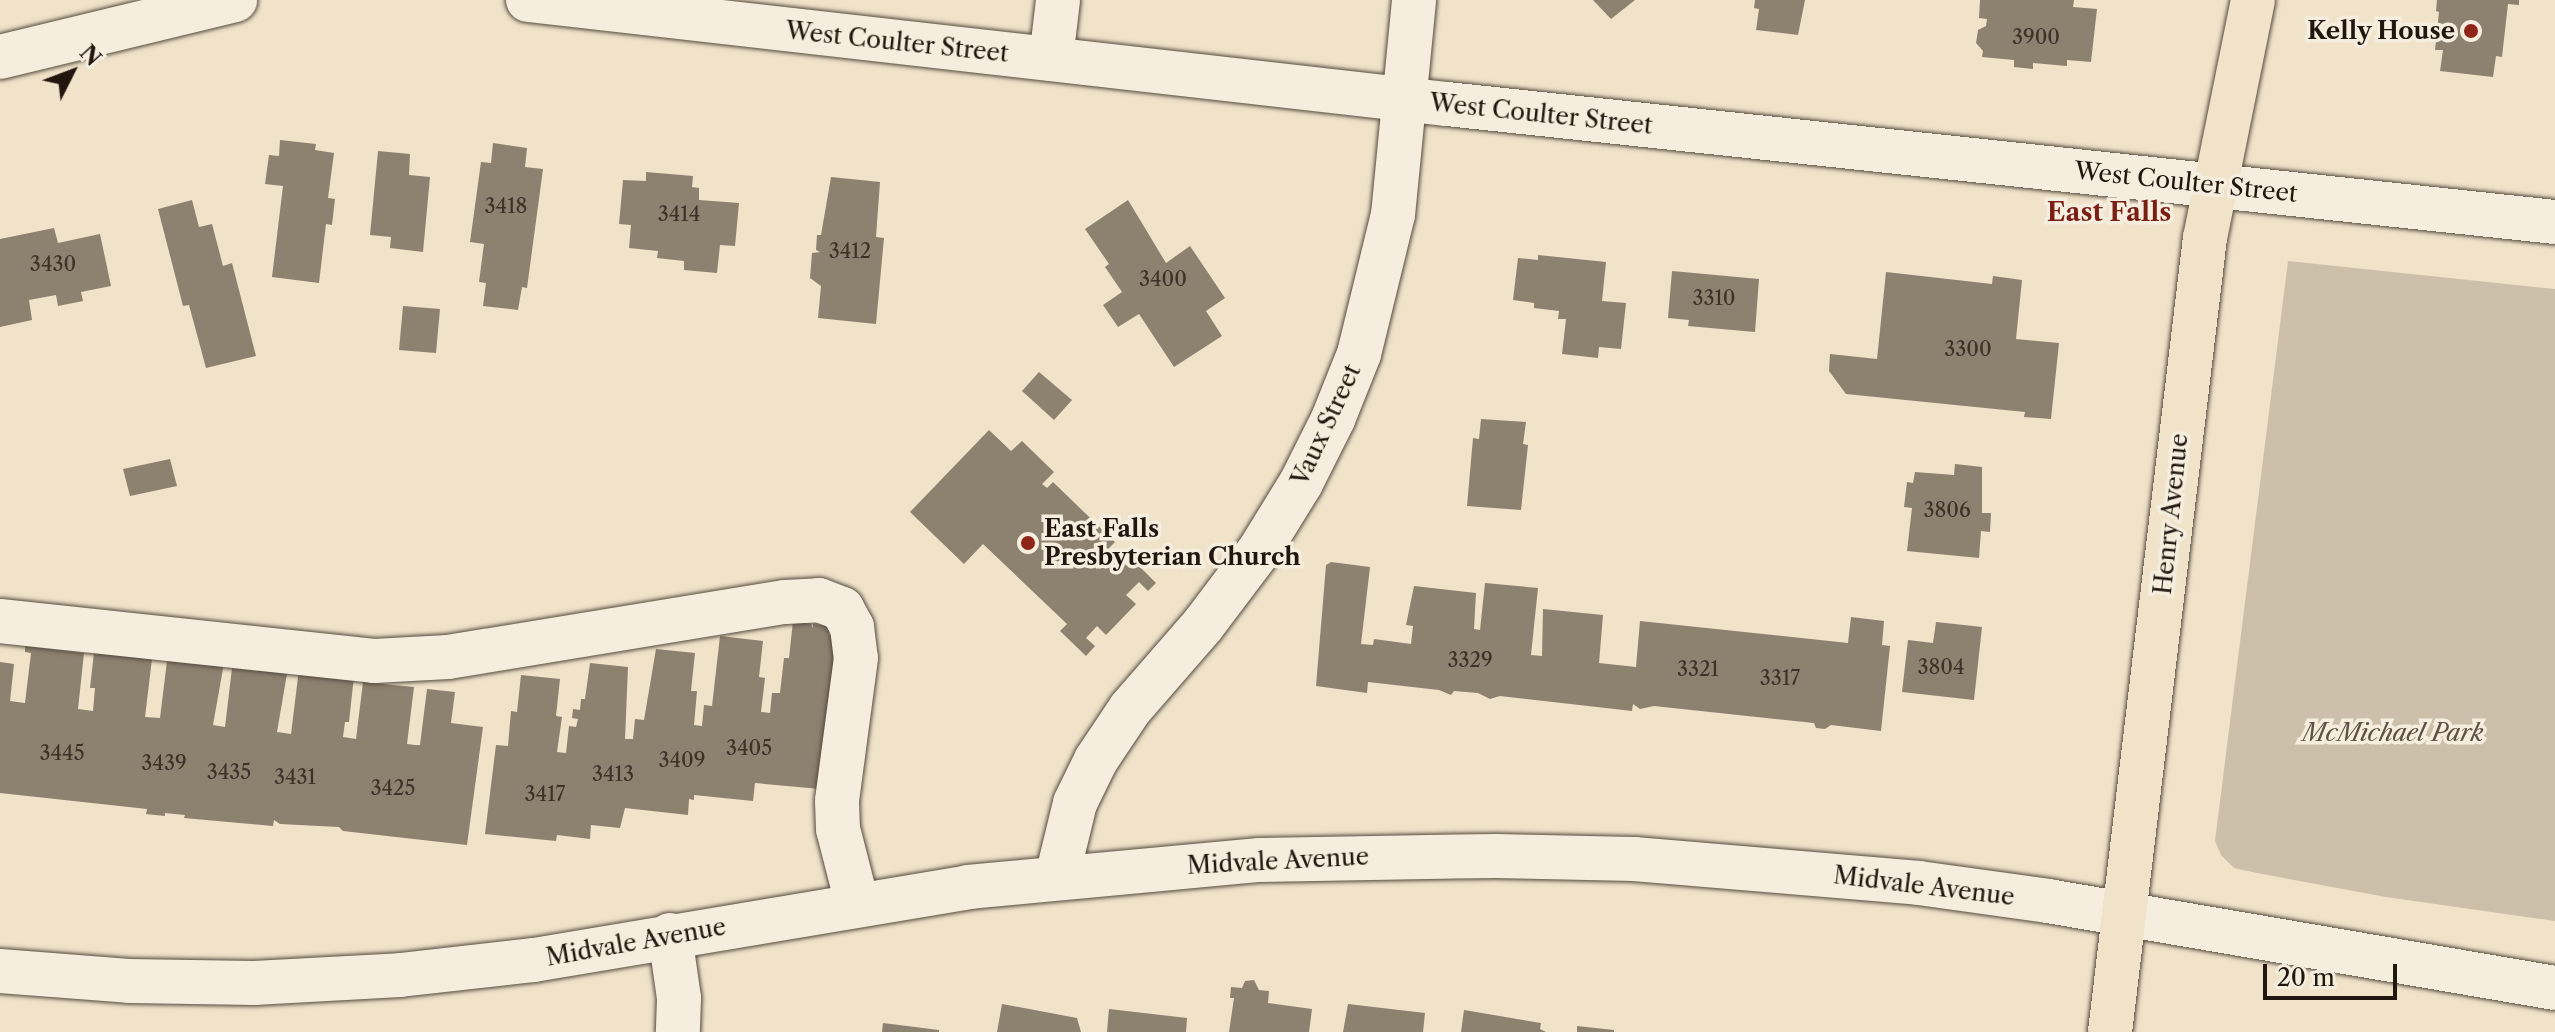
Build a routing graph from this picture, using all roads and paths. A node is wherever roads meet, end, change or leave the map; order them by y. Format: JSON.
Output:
{"nodes":[{"id":1,"x":235,"y":0,"type":"edge"},
{"id":2,"x":528,"y":0,"type":"edge"},
{"id":3,"x":1058,"y":0,"type":"edge"},
{"id":4,"x":1414,"y":0,"type":"edge"},
{"id":5,"x":2253,"y":0,"type":"edge"},
{"id":6,"x":0,"y":57,"type":"edge"},
{"id":7,"x":1051,"y":59,"type":"junction"},
{"id":8,"x":1404,"y":98,"type":"junction"},
{"id":9,"x":2214,"y":185,"type":"junction"},
{"id":10,"x":2555,"y":222,"type":"edge"},
{"id":11,"x":0,"y":621,"type":"edge"},
{"id":12,"x":1057,"y":877,"type":"junction"},
{"id":13,"x":857,"y":903,"type":"junction"},
{"id":14,"x":2124,"y":915,"type":"junction"},
{"id":15,"x":670,"y":935,"type":"junction"},
{"id":16,"x":0,"y":971,"type":"edge"},
{"id":17,"x":2555,"y":988,"type":"edge"},
{"id":18,"x":678,"y":1032,"type":"edge"},
{"id":19,"x":2110,"y":1032,"type":"edge"}],
"edges":[{"from":1,"to":6,"type":"street"},
{"from":2,"to":7,"type":"street","name":"West Coulter Street"},
{"from":3,"to":7,"type":"street"},
{"from":4,"to":8,"type":"street","name":"Vaux Street"},
{"from":5,"to":9,"type":"main road","name":"Henry Avenue"},
{"from":7,"to":8,"type":"street","name":"West Coulter Street"},
{"from":8,"to":9,"type":"street","name":"West Coulter Street"},
{"from":8,"to":12,"type":"street","name":"Vaux Street"},
{"from":9,"to":10,"type":"street","name":"West Coulter Street"},
{"from":9,"to":14,"type":"main road","name":"Henry Avenue"},
{"from":11,"to":13,"type":"street"},
{"from":12,"to":13,"type":"street","name":"Midvale Avenue"},
{"from":12,"to":14,"type":"street","name":"Midvale Avenue"},
{"from":13,"to":15,"type":"street","name":"Midvale Avenue"},
{"from":14,"to":17,"type":"street","name":"Midvale Avenue"},
{"from":14,"to":19,"type":"main road","name":"Henry Avenue"},
{"from":15,"to":16,"type":"street","name":"Midvale Avenue"},
{"from":15,"to":18,"type":"street"}]}
